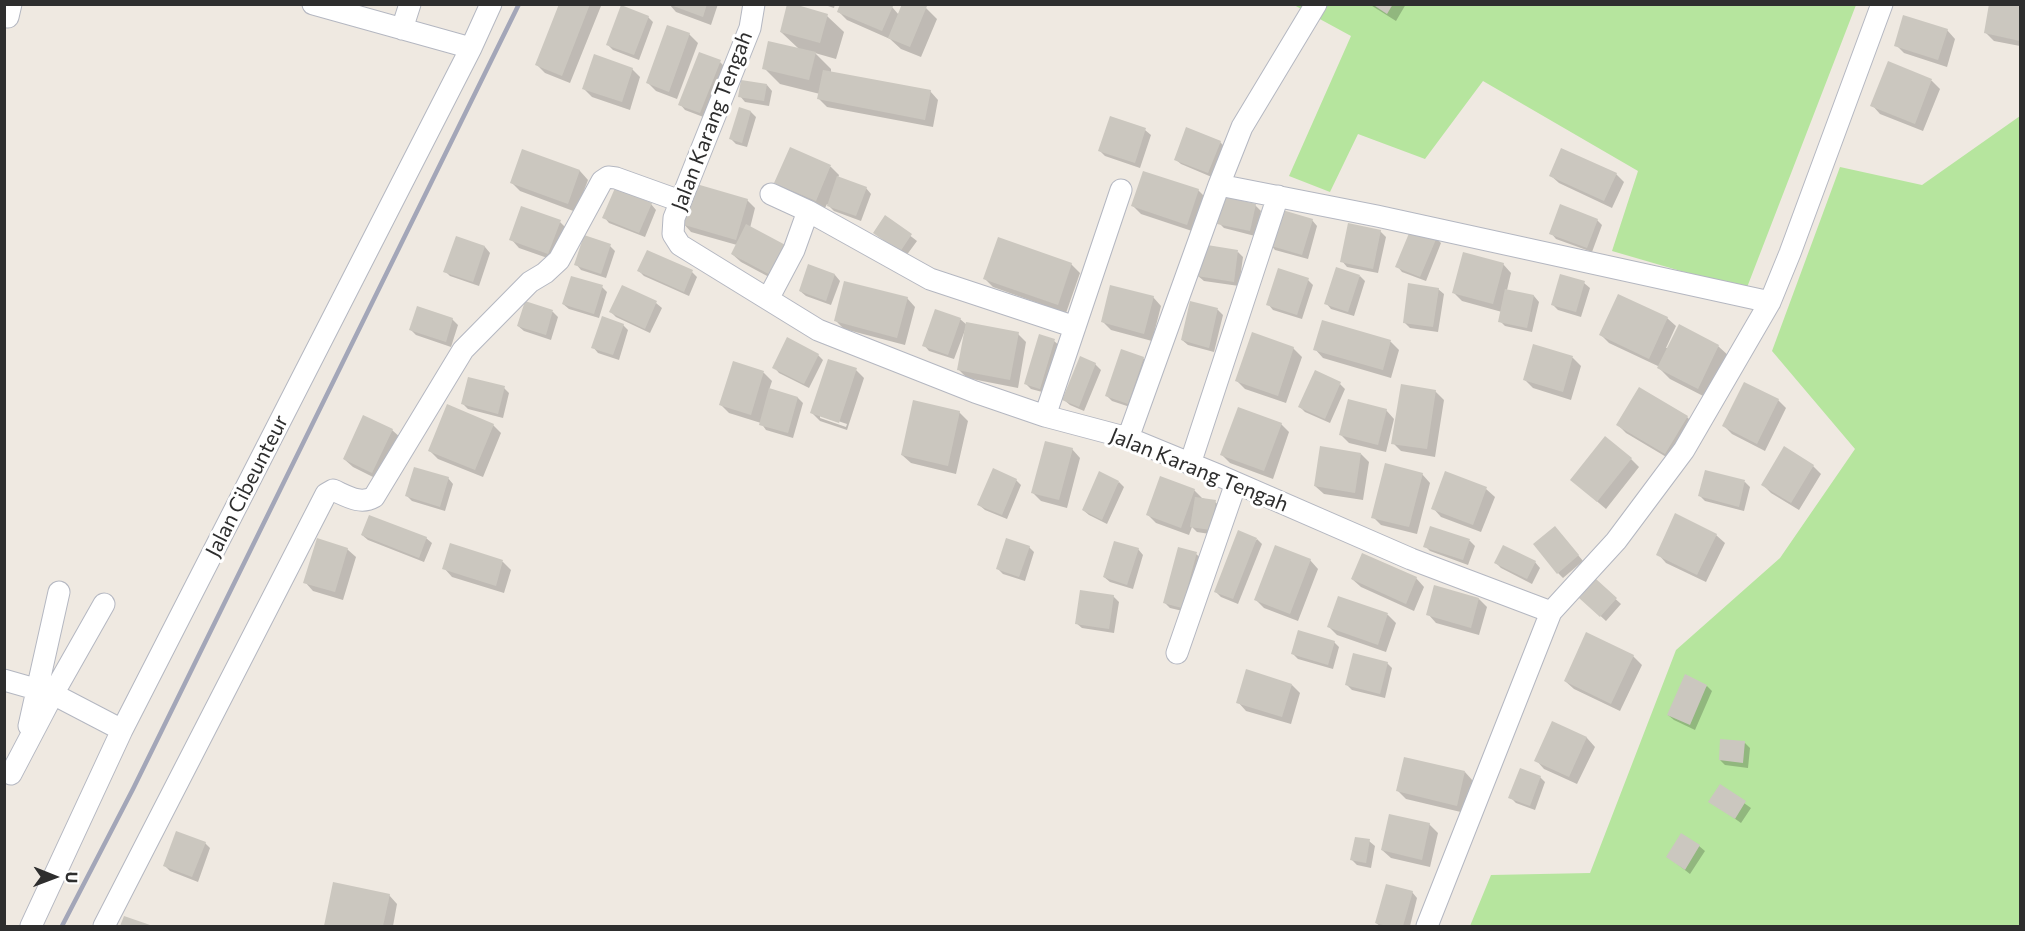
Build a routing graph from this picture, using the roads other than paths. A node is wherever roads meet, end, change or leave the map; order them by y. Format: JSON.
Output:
{"nodes":[{"id":1,"x":410,"y":4,"type":"edge"},
{"id":2,"x":491,"y":4,"type":"edge"},
{"id":3,"x":754,"y":4,"type":"edge"},
{"id":4,"x":1316,"y":4,"type":"edge"},
{"id":5,"x":1882,"y":4,"type":"edge"},
{"id":6,"x":318,"y":5,"type":"edge"},
{"id":7,"x":402,"y":29,"type":"junction"},
{"id":8,"x":471,"y":48,"type":"junction"},
{"id":9,"x":1219,"y":185,"type":"junction"},
{"id":10,"x":1121,"y":190,"type":"dead end"},
{"id":11,"x":771,"y":194,"type":"dead end"},
{"id":12,"x":1278,"y":196,"type":"junction"},
{"id":13,"x":680,"y":201,"type":"junction"},
{"id":14,"x":808,"y":211,"type":"junction"},
{"id":15,"x":768,"y":299,"type":"junction"},
{"id":16,"x":1770,"y":302,"type":"junction"},
{"id":17,"x":1075,"y":327,"type":"junction"},
{"id":18,"x":1045,"y":416,"type":"junction"},
{"id":19,"x":1128,"y":438,"type":"junction"},
{"id":20,"x":1190,"y":464,"type":"junction"},
{"id":21,"x":1236,"y":483,"type":"junction"},
{"id":22,"x":58,"y":592,"type":"dead end"},
{"id":23,"x":104,"y":604,"type":"dead end"},
{"id":24,"x":1551,"y":612,"type":"junction"},
{"id":25,"x":1177,"y":653,"type":"dead end"},
{"id":26,"x":4,"y":680,"type":"edge"},
{"id":27,"x":44,"y":691,"type":"junction"},
{"id":28,"x":122,"y":730,"type":"junction"},
{"id":29,"x":12,"y":774,"type":"dead end"},
{"id":30,"x":31,"y":927,"type":"edge"},
{"id":31,"x":104,"y":927,"type":"edge"},
{"id":32,"x":1427,"y":927,"type":"edge"}],
"edges":[{"from":1,"to":7,"type":"street"},
{"from":2,"to":8,"type":"street","name":"Jalan Cibeunteur"},
{"from":3,"to":13,"type":"street","name":"Jalan Karang Tengah"},
{"from":4,"to":9,"type":"street"},
{"from":5,"to":16,"type":"street"},
{"from":6,"to":7,"type":"street"},
{"from":7,"to":8,"type":"street"},
{"from":8,"to":28,"type":"street","name":"Jalan Cibeunteur"},
{"from":9,"to":12,"type":"street"},
{"from":9,"to":19,"type":"street"},
{"from":10,"to":17,"type":"street"},
{"from":11,"to":14,"type":"street"},
{"from":12,"to":16,"type":"street"},
{"from":12,"to":20,"type":"street"},
{"from":13,"to":15,"type":"street","name":"Jalan Karang Tengah"},
{"from":13,"to":31,"type":"street"},
{"from":14,"to":15,"type":"street"},
{"from":14,"to":17,"type":"street"},
{"from":15,"to":18,"type":"street","name":"Jalan Karang Tengah"},
{"from":16,"to":24,"type":"street"},
{"from":17,"to":18,"type":"street"},
{"from":18,"to":19,"type":"street","name":"Jalan Karang Tengah"},
{"from":19,"to":20,"type":"street","name":"Jalan Karang Tengah"},
{"from":20,"to":21,"type":"street","name":"Jalan Karang Tengah"},
{"from":21,"to":24,"type":"street","name":"Jalan Karang Tengah"},
{"from":21,"to":25,"type":"street"},
{"from":22,"to":27,"type":"street"},
{"from":23,"to":27,"type":"street"},
{"from":24,"to":32,"type":"street"},
{"from":26,"to":27,"type":"street"},
{"from":27,"to":28,"type":"street"},
{"from":27,"to":29,"type":"street"},
{"from":28,"to":30,"type":"street","name":"Jalan Cibeunteur"}]}
